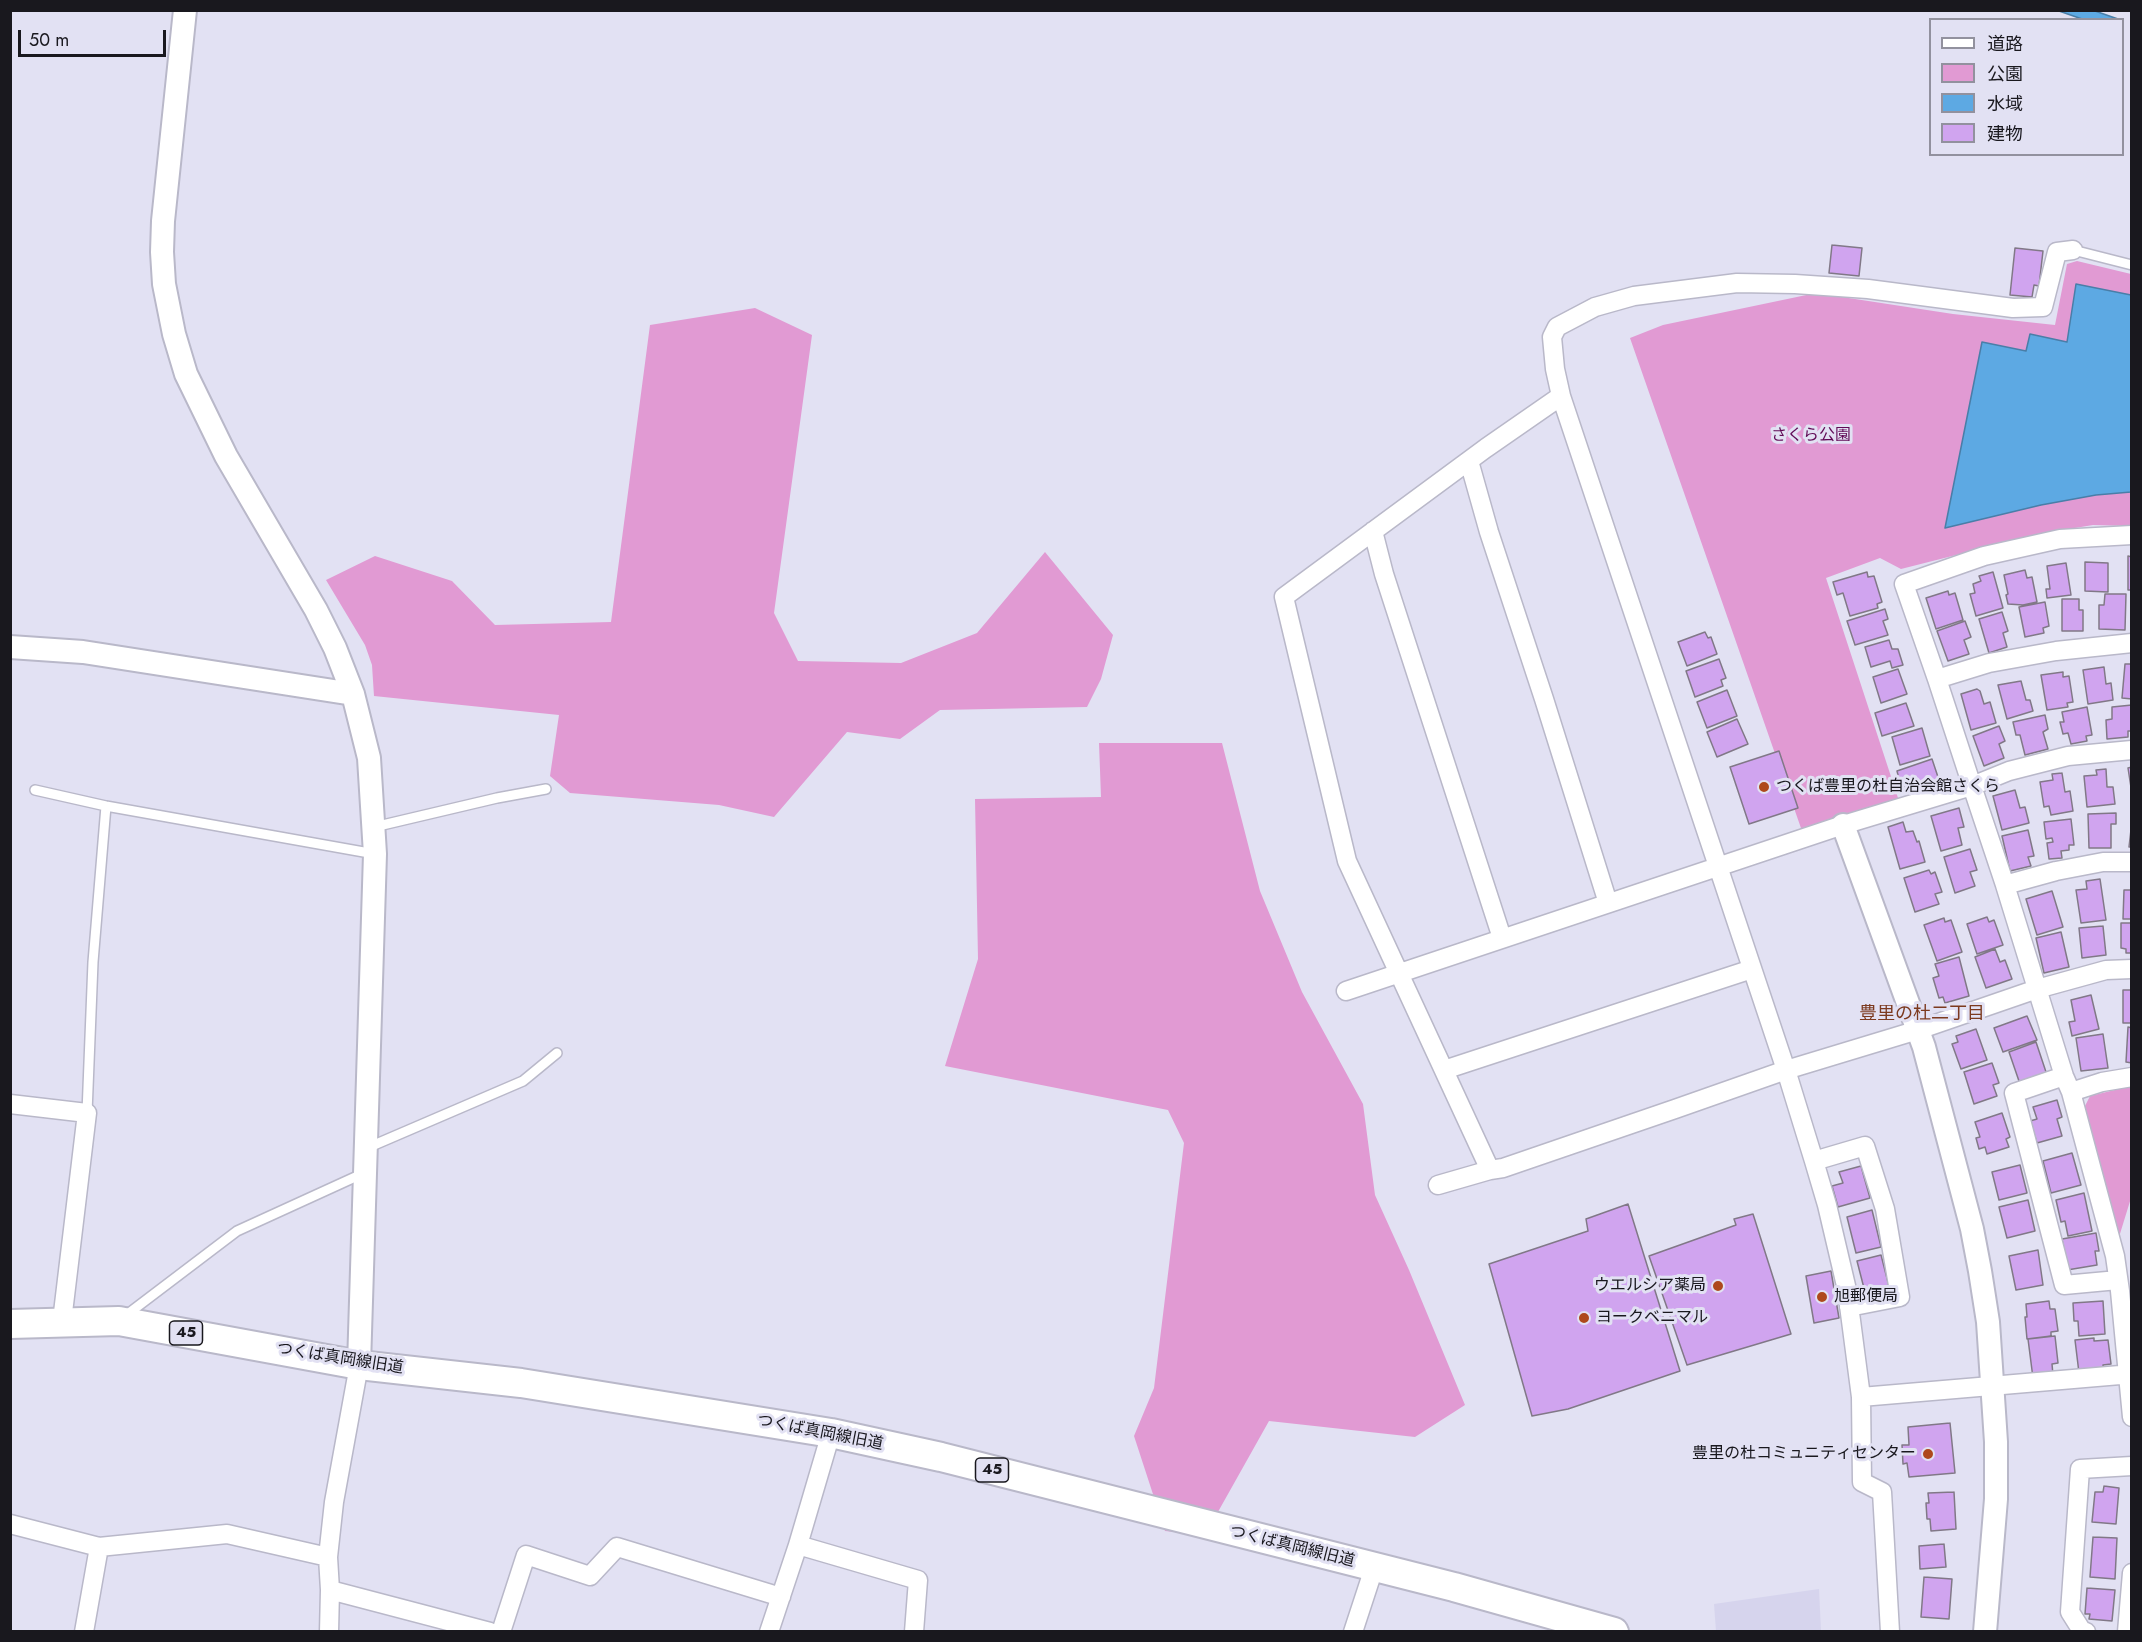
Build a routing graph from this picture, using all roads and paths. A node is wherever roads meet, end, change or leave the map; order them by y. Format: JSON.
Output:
{"nodes":[{"id":1,"x":185,"y":10,"type":"edge"},
{"id":2,"x":2073,"y":250,"type":"joint"},
{"id":3,"x":2132,"y":265,"type":"edge"},
{"id":4,"x":1561,"y":396,"type":"junction"},
{"id":5,"x":1469,"y":461,"type":"junction"},
{"id":6,"x":1373,"y":531,"type":"junction"},
{"id":7,"x":2132,"y":535,"type":"edge"},
{"id":8,"x":2132,"y":643,"type":"edge"},
{"id":9,"x":10,"y":648,"type":"edge"},
{"id":10,"x":1937,"y":679,"type":"junction"},
{"id":11,"x":353,"y":694,"type":"junction"},
{"id":12,"x":2132,"y":750,"type":"edge"},
{"id":13,"x":1972,"y":786,"type":"junction"},
{"id":14,"x":546,"y":789,"type":"dead end"},
{"id":15,"x":35,"y":790,"type":"dead end"},
{"id":16,"x":106,"y":806,"type":"junction"},
{"id":17,"x":1843,"y":825,"type":"junction"},
{"id":18,"x":374,"y":827,"type":"junction"},
{"id":19,"x":375,"y":854,"type":"junction"},
{"id":20,"x":2132,"y":862,"type":"edge"},
{"id":21,"x":1718,"y":868,"type":"junction"},
{"id":22,"x":2005,"y":885,"type":"junction"},
{"id":23,"x":1608,"y":903,"type":"junction"},
{"id":24,"x":1502,"y":938,"type":"junction"},
{"id":25,"x":1752,"y":969,"type":"junction"},
{"id":26,"x":2132,"y":969,"type":"edge"},
{"id":27,"x":1400,"y":973,"type":"junction"},
{"id":28,"x":2037,"y":989,"type":"junction"},
{"id":29,"x":1346,"y":992,"type":"dead end"},
{"id":30,"x":1918,"y":1030,"type":"junction"},
{"id":31,"x":557,"y":1053,"type":"dead end"},
{"id":32,"x":1444,"y":1070,"type":"junction"},
{"id":33,"x":1786,"y":1070,"type":"junction"},
{"id":34,"x":2132,"y":1077,"type":"edge"},
{"id":35,"x":2068,"y":1084,"type":"junction"},
{"id":36,"x":10,"y":1104,"type":"edge"},
{"id":37,"x":87,"y":1113,"type":"junction"},
{"id":38,"x":367,"y":1148,"type":"junction"},
{"id":39,"x":1814,"y":1161,"type":"junction"},
{"id":40,"x":1490,"y":1170,"type":"junction"},
{"id":41,"x":366,"y":1172,"type":"junction"},
{"id":42,"x":1438,"y":1185,"type":"dead end"},
{"id":43,"x":2123,"y":1288,"type":"edge"},
{"id":44,"x":1849,"y":1306,"type":"junction"},
{"id":45,"x":62,"y":1321,"type":"junction"},
{"id":46,"x":119,"y":1321,"type":"junction"},
{"id":47,"x":10,"y":1324,"type":"edge"},
{"id":48,"x":359,"y":1365,"type":"junction"},
{"id":49,"x":2129,"y":1374,"type":"edge"},
{"id":50,"x":1993,"y":1386,"type":"junction"},
{"id":51,"x":1861,"y":1397,"type":"junction"},
{"id":52,"x":2132,"y":1417,"type":"edge"},
{"id":53,"x":831,"y":1433,"type":"junction"},
{"id":54,"x":2132,"y":1466,"type":"edge"},
{"id":55,"x":10,"y":1524,"type":"edge"},
{"id":56,"x":798,"y":1545,"type":"junction"},
{"id":57,"x":99,"y":1547,"type":"junction"},
{"id":58,"x":328,"y":1557,"type":"junction"},
{"id":59,"x":1374,"y":1568,"type":"junction"},
{"id":60,"x":2132,"y":1573,"type":"edge"},
{"id":61,"x":330,"y":1590,"type":"junction"},
{"id":62,"x":781,"y":1597,"type":"junction"},
{"id":63,"x":84,"y":1632,"type":"edge"},
{"id":64,"x":329,"y":1632,"type":"edge"},
{"id":65,"x":490,"y":1632,"type":"edge"},
{"id":66,"x":501,"y":1632,"type":"edge"},
{"id":67,"x":769,"y":1632,"type":"edge"},
{"id":68,"x":914,"y":1632,"type":"edge"},
{"id":69,"x":1353,"y":1632,"type":"edge"},
{"id":70,"x":1614,"y":1632,"type":"edge"},
{"id":71,"x":1890,"y":1632,"type":"edge"},
{"id":72,"x":1985,"y":1632,"type":"edge"},
{"id":73,"x":2086,"y":1632,"type":"edge"},
{"id":74,"x":2127,"y":1632,"type":"edge"}],
"edges":[{"from":1,"to":11,"type":"street"},
{"from":2,"to":3,"type":"lane"},
{"from":2,"to":4,"type":"street"},
{"from":4,"to":5,"type":"street"},
{"from":4,"to":21,"type":"street"},
{"from":5,"to":6,"type":"street"},
{"from":5,"to":23,"type":"street"},
{"from":6,"to":24,"type":"street"},
{"from":6,"to":27,"type":"street"},
{"from":7,"to":10,"type":"street"},
{"from":8,"to":10,"type":"street"},
{"from":9,"to":11,"type":"street"},
{"from":10,"to":13,"type":"street"},
{"from":11,"to":18,"type":"street"},
{"from":12,"to":13,"type":"street"},
{"from":13,"to":17,"type":"street"},
{"from":13,"to":22,"type":"street"},
{"from":14,"to":18,"type":"lane"},
{"from":15,"to":16,"type":"lane"},
{"from":16,"to":19,"type":"lane"},
{"from":16,"to":37,"type":"lane"},
{"from":17,"to":21,"type":"street"},
{"from":17,"to":30,"type":"street"},
{"from":18,"to":19,"type":"street"},
{"from":19,"to":38,"type":"street"},
{"from":20,"to":22,"type":"street"},
{"from":21,"to":23,"type":"street"},
{"from":21,"to":25,"type":"street"},
{"from":22,"to":28,"type":"street"},
{"from":23,"to":24,"type":"street"},
{"from":24,"to":27,"type":"street"},
{"from":25,"to":32,"type":"street"},
{"from":25,"to":33,"type":"street"},
{"from":26,"to":28,"type":"street"},
{"from":27,"to":29,"type":"street"},
{"from":27,"to":32,"type":"street"},
{"from":28,"to":30,"type":"street"},
{"from":28,"to":35,"type":"street"},
{"from":30,"to":33,"type":"street"},
{"from":30,"to":50,"type":"street"},
{"from":31,"to":38,"type":"lane"},
{"from":32,"to":40,"type":"street"},
{"from":33,"to":39,"type":"street"},
{"from":33,"to":40,"type":"street"},
{"from":34,"to":35,"type":"street"},
{"from":35,"to":43,"type":"street"},
{"from":35,"to":43,"type":"street"},
{"from":36,"to":37,"type":"street"},
{"from":37,"to":45,"type":"street"},
{"from":38,"to":41,"type":"street"},
{"from":39,"to":44,"type":"street"},
{"from":39,"to":44,"type":"street"},
{"from":40,"to":42,"type":"street"},
{"from":41,"to":46,"type":"lane"},
{"from":41,"to":48,"type":"street"},
{"from":43,"to":49,"type":"street"},
{"from":44,"to":51,"type":"street"},
{"from":45,"to":46,"type":"main road","name":"つくば真岡線旧道","number":"45"},
{"from":45,"to":47,"type":"main road","name":"つくば真岡線旧道","number":"45"},
{"from":46,"to":48,"type":"main road","name":"つくば真岡線旧道","number":"45"},
{"from":48,"to":53,"type":"main road","name":"つくば真岡線旧道","number":"45"},
{"from":48,"to":58,"type":"street"},
{"from":49,"to":50,"type":"street"},
{"from":49,"to":52,"type":"street"},
{"from":50,"to":51,"type":"street"},
{"from":50,"to":72,"type":"street"},
{"from":51,"to":71,"type":"street"},
{"from":53,"to":56,"type":"street"},
{"from":53,"to":59,"type":"main road","name":"つくば真岡線旧道","number":"45"},
{"from":54,"to":73,"type":"street"},
{"from":55,"to":57,"type":"street"},
{"from":56,"to":62,"type":"street"},
{"from":56,"to":68,"type":"street"},
{"from":57,"to":58,"type":"street"},
{"from":57,"to":63,"type":"street"},
{"from":58,"to":61,"type":"street"},
{"from":59,"to":69,"type":"street"},
{"from":59,"to":70,"type":"main road","name":"つくば真岡線旧道","number":"45"},
{"from":60,"to":74,"type":"street"},
{"from":61,"to":64,"type":"street"},
{"from":61,"to":65,"type":"street"},
{"from":62,"to":66,"type":"street"},
{"from":62,"to":67,"type":"street"}]}
